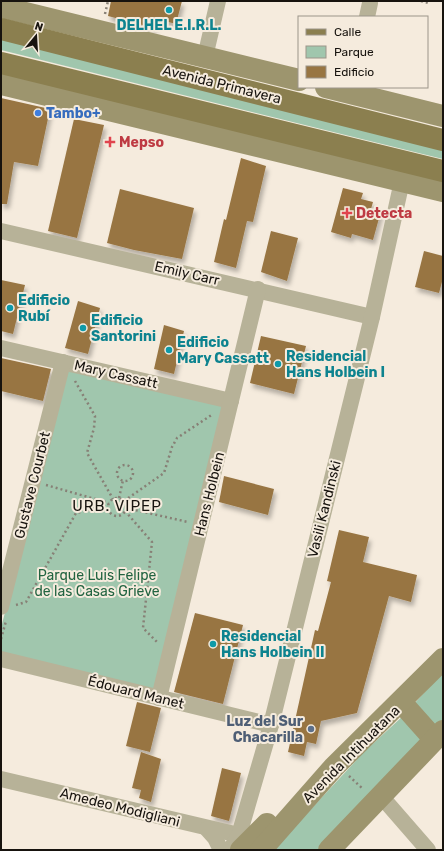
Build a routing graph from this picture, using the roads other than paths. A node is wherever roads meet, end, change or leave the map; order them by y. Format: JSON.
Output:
{"nodes":[{"id":1,"x":218,"y":1,"type":"edge"},
{"id":2,"x":1,"y":7,"type":"edge"},
{"id":3,"x":1,"y":29,"type":"edge"},
{"id":4,"x":205,"y":56,"type":"junction"},
{"id":5,"x":1,"y":63,"type":"edge"},
{"id":6,"x":298,"y":80,"type":"edge"},
{"id":7,"x":1,"y":84,"type":"edge"},
{"id":8,"x":333,"y":88,"type":"edge"},
{"id":9,"x":348,"y":90,"type":"edge"},
{"id":10,"x":443,"y":116,"type":"edge"},
{"id":11,"x":443,"y":140,"type":"edge"},
{"id":12,"x":443,"y":171,"type":"edge"},
{"id":13,"x":402,"y":181,"type":"junction"},
{"id":14,"x":443,"y":191,"type":"edge"},
{"id":15,"x":1,"y":231,"type":"edge"},
{"id":16,"x":258,"y":290,"type":"junction"},
{"id":17,"x":372,"y":317,"type":"junction"},
{"id":18,"x":1,"y":348,"type":"edge"},
{"id":19,"x":63,"y":362,"type":"junction"},
{"id":20,"x":231,"y":401,"type":"junction"},
{"id":21,"x":5,"y":607,"type":"edge"},
{"id":22,"x":1,"y":659,"type":"edge"},
{"id":23,"x":443,"y":659,"type":"edge"},
{"id":24,"x":159,"y":698,"type":"junction"},
{"id":25,"x":401,"y":702,"type":"junction"},
{"id":26,"x":271,"y":725,"type":"junction"},
{"id":27,"x":439,"y":735,"type":"edge"},
{"id":28,"x":336,"y":766,"type":"junction"},
{"id":29,"x":1,"y":779,"type":"edge"},
{"id":30,"x":378,"y":799,"type":"junction"},
{"id":31,"x":249,"y":800,"type":"junction"},
{"id":32,"x":270,"y":821,"type":"junction"},
{"id":33,"x":207,"y":828,"type":"junction"},
{"id":34,"x":240,"y":842,"type":"edge"},
{"id":35,"x":222,"y":850,"type":"edge"},
{"id":36,"x":230,"y":850,"type":"edge"},
{"id":37,"x":261,"y":850,"type":"edge"},
{"id":38,"x":329,"y":850,"type":"edge"},
{"id":39,"x":428,"y":850,"type":"edge"}],
"edges":[{"from":1,"to":4,"type":"street"},
{"from":2,"to":4,"type":"main road","name":"Avenida Primavera"},
{"from":3,"to":11,"type":"main road","name":"Avenida Primavera"},
{"from":4,"to":6,"type":"main road","name":"Avenida Primavera"},
{"from":5,"to":12,"type":"main road"},
{"from":7,"to":13,"type":"main road"},
{"from":8,"to":9,"type":"main road"},
{"from":9,"to":10,"type":"main road"},
{"from":13,"to":14,"type":"main road"},
{"from":13,"to":17,"type":"street","name":"Vasili Kandinski"},
{"from":15,"to":16,"type":"street","name":"Emily Carr"},
{"from":16,"to":17,"type":"street","name":"Emily Carr"},
{"from":16,"to":20,"type":"street","name":"Hans Holbein"},
{"from":17,"to":26,"type":"street","name":"Vasili Kandinski"},
{"from":18,"to":19,"type":"street","name":"Mary Cassatt"},
{"from":19,"to":20,"type":"street","name":"Mary Cassatt"},
{"from":19,"to":21,"type":"street","name":"Gustave Courbet"},
{"from":20,"to":24,"type":"street","name":"Hans Holbein"},
{"from":22,"to":24,"type":"street","name":"Édouard Manet"},
{"from":23,"to":25,"type":"main road","name":"Avenida Intihuatana"},
{"from":24,"to":26,"type":"street","name":"Édouard Manet"},
{"from":25,"to":27,"type":"main road"},
{"from":25,"to":28,"type":"main road","name":"Avenida Intihuatana"},
{"from":26,"to":31,"type":"street","name":"Vasili Kandinski"},
{"from":27,"to":30,"type":"main road"},
{"from":28,"to":32,"type":"main road"},
{"from":28,"to":37,"type":"main road","name":"Avenida Intihuatana"},
{"from":29,"to":33,"type":"street","name":"Amedeo Modigliani"},
{"from":30,"to":38,"type":"main road"},
{"from":30,"to":39,"type":"street"},
{"from":31,"to":32,"type":"street"},
{"from":31,"to":34,"type":"street","name":"Vasili Kandinski"},
{"from":32,"to":34,"type":"main road"},
{"from":33,"to":34,"type":"street","name":"Amedeo Modigliani"},
{"from":33,"to":35,"type":"street"},
{"from":34,"to":36,"type":"street","name":"Vasili Kandinski"}]}
